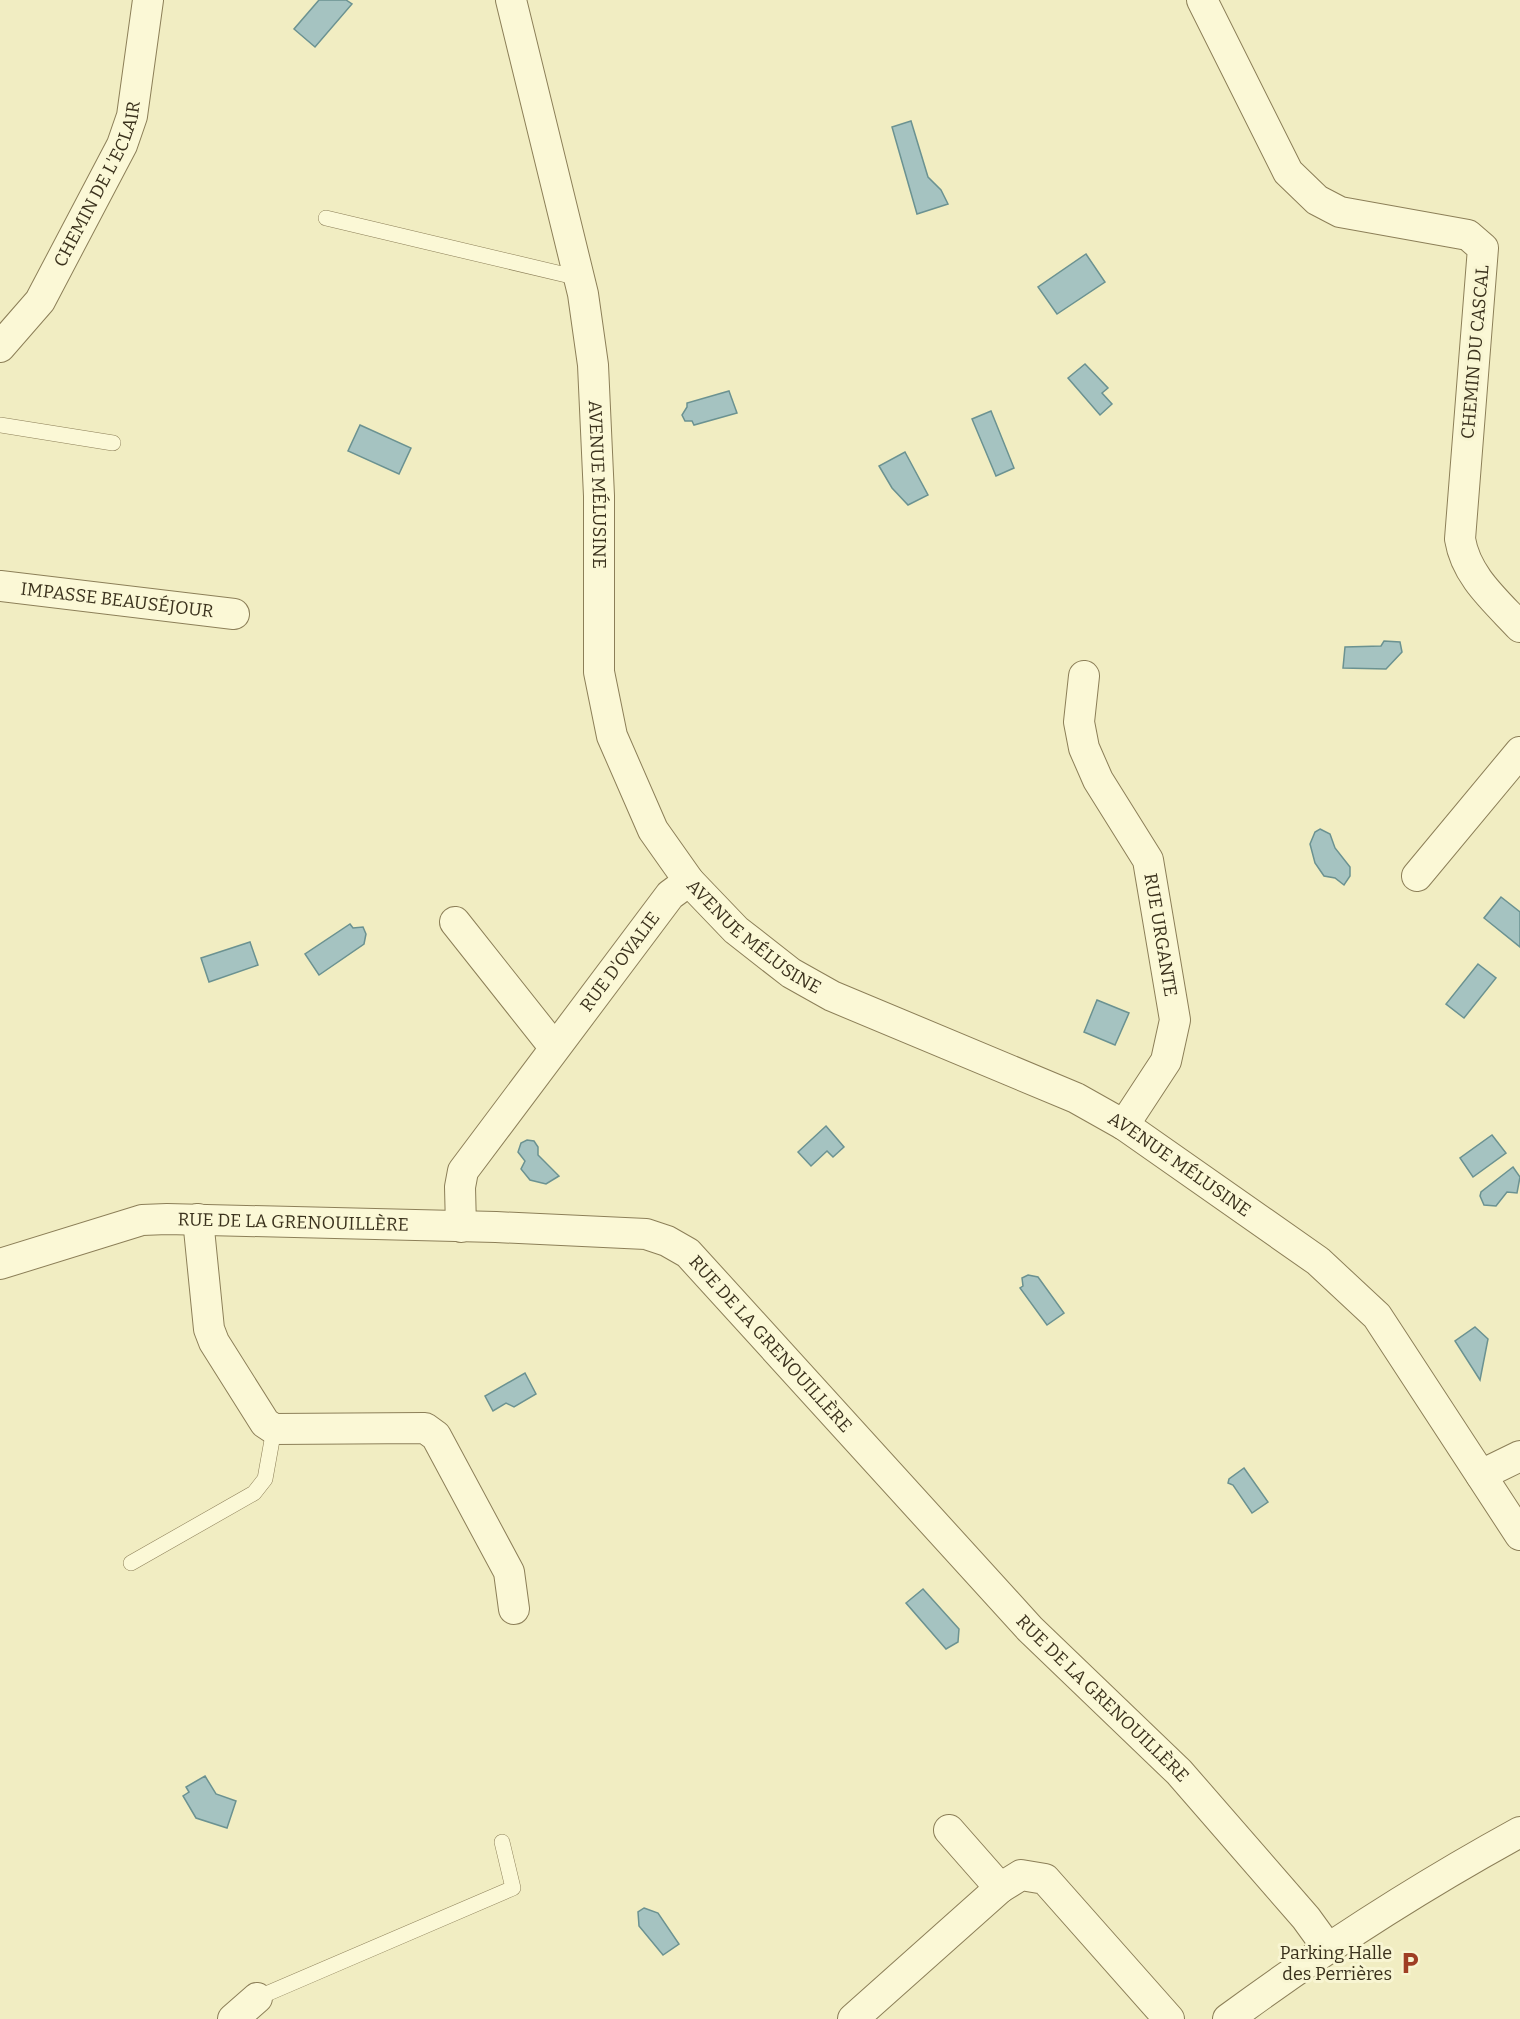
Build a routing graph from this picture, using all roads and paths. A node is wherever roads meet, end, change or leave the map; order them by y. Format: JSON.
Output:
{"nodes":[{"id":1,"x":148,"y":0,"type":"edge"},
{"id":2,"x":511,"y":0,"type":"edge"},
{"id":3,"x":1202,"y":0,"type":"edge"},
{"id":4,"x":326,"y":218,"type":"dead end"},
{"id":5,"x":579,"y":278,"type":"junction"},
{"id":6,"x":0,"y":347,"type":"edge"},
{"id":7,"x":0,"y":425,"type":"edge"},
{"id":8,"x":113,"y":443,"type":"dead end"},
{"id":9,"x":0,"y":586,"type":"edge"},
{"id":10,"x":234,"y":614,"type":"dead end"},
{"id":11,"x":1520,"y":627,"type":"edge"},
{"id":12,"x":1084,"y":676,"type":"dead end"},
{"id":13,"x":1520,"y":752,"type":"edge"},
{"id":14,"x":1418,"y":876,"type":"dead end"},
{"id":15,"x":689,"y":881,"type":"junction"},
{"id":16,"x":455,"y":922,"type":"dead end"},
{"id":17,"x":554,"y":1047,"type":"junction"},
{"id":18,"x":1124,"y":1125,"type":"junction"},
{"id":19,"x":198,"y":1219,"type":"junction"},
{"id":20,"x":461,"y":1227,"type":"junction"},
{"id":21,"x":0,"y":1264,"type":"edge"},
{"id":22,"x":274,"y":1429,"type":"junction"},
{"id":23,"x":1520,"y":1456,"type":"edge"},
{"id":24,"x":1481,"y":1475,"type":"junction"},
{"id":25,"x":1520,"y":1535,"type":"edge"},
{"id":26,"x":131,"y":1563,"type":"dead end"},
{"id":27,"x":514,"y":1609,"type":"dead end"},
{"id":28,"x":949,"y":1830,"type":"dead end"},
{"id":29,"x":1520,"y":1832,"type":"edge"},
{"id":30,"x":502,"y":1842,"type":"dead end"},
{"id":31,"x":1000,"y":1888,"type":"junction"},
{"id":32,"x":1327,"y":1947,"type":"junction"},
{"id":33,"x":257,"y":1998,"type":"joint"},
{"id":34,"x":233,"y":2019,"type":"edge"},
{"id":35,"x":853,"y":2019,"type":"edge"},
{"id":36,"x":1169,"y":2019,"type":"edge"},
{"id":37,"x":1228,"y":2019,"type":"edge"}],
"edges":[{"from":1,"to":6,"type":"street","name":"CHEMIN DE L'ECLAIR"},
{"from":2,"to":5,"type":"street","name":"AVENUE MÉLUSINE"},
{"from":3,"to":11,"type":"street","name":"CHEMIN DU CASCAL"},
{"from":4,"to":5,"type":"lane"},
{"from":5,"to":15,"type":"street","name":"AVENUE MÉLUSINE"},
{"from":7,"to":8,"type":"lane"},
{"from":9,"to":10,"type":"street","name":"IMPASSE BEAUSÉJOUR"},
{"from":12,"to":18,"type":"street","name":"RUE URGANTE"},
{"from":13,"to":14,"type":"street"},
{"from":15,"to":17,"type":"street","name":"RUE D'OVALIE"},
{"from":15,"to":18,"type":"street","name":"AVENUE MÉLUSINE"},
{"from":16,"to":17,"type":"street"},
{"from":17,"to":20,"type":"street","name":"RUE D'OVALIE"},
{"from":18,"to":24,"type":"street","name":"AVENUE MÉLUSINE"},
{"from":19,"to":20,"type":"street","name":"RUE DE LA GRENOUILLÈRE"},
{"from":19,"to":21,"type":"street","name":"RUE DE LA GRENOUILLÈRE"},
{"from":19,"to":22,"type":"street"},
{"from":20,"to":32,"type":"street","name":"RUE DE LA GRENOUILLÈRE"},
{"from":22,"to":26,"type":"lane"},
{"from":22,"to":27,"type":"street"},
{"from":23,"to":24,"type":"street"},
{"from":24,"to":25,"type":"street","name":"AVENUE MÉLUSINE"},
{"from":28,"to":31,"type":"street"},
{"from":29,"to":32,"type":"street"},
{"from":30,"to":33,"type":"lane"},
{"from":31,"to":35,"type":"street"},
{"from":31,"to":36,"type":"street"},
{"from":32,"to":37,"type":"street"},
{"from":33,"to":34,"type":"street"}]}
